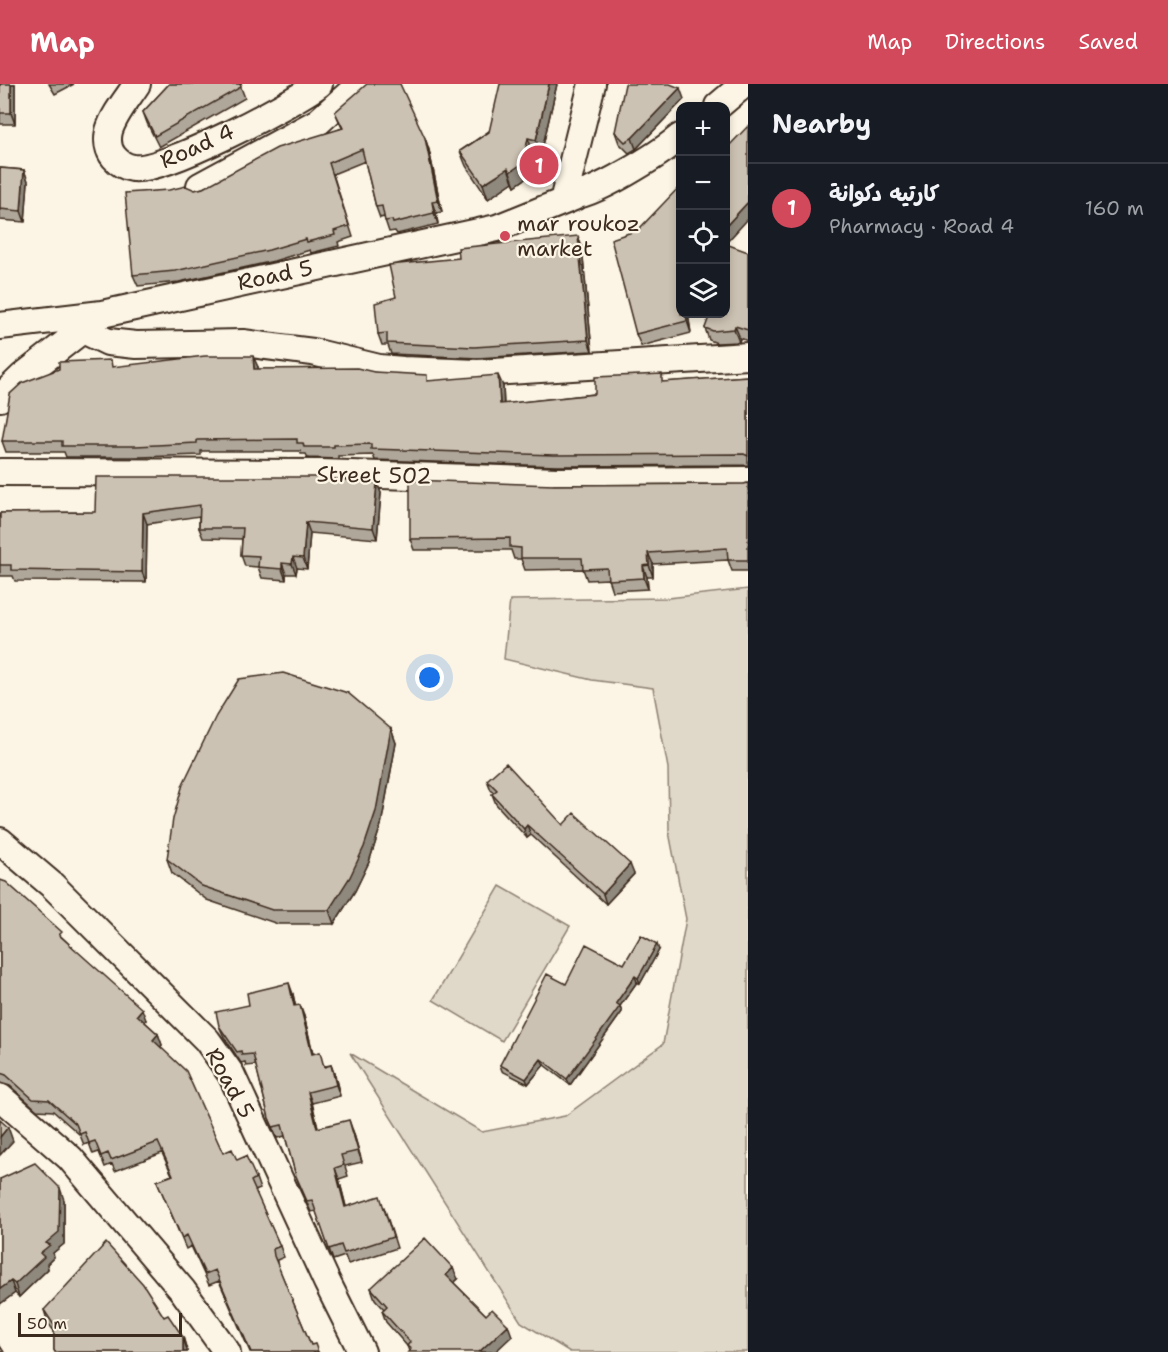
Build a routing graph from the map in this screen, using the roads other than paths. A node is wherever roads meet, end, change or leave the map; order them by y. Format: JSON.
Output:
{"nodes":[{"id":1,"x":137,"y":84,"type":"edge"},
{"id":2,"x":319,"y":84,"type":"edge"},
{"id":3,"x":360,"y":84,"type":"edge"},
{"id":4,"x":592,"y":84,"type":"edge"},
{"id":5,"x":744,"y":84,"type":"edge"},
{"id":6,"x":723,"y":102,"type":"edge"},
{"id":7,"x":676,"y":141,"type":"edge"},
{"id":8,"x":200,"y":186,"type":"edge"},
{"id":9,"x":574,"y":197,"type":"junction"},
{"id":10,"x":93,"y":322,"type":"junction"},
{"id":11,"x":0,"y":326,"type":"edge"},
{"id":12,"x":748,"y":356,"type":"edge"},
{"id":13,"x":0,"y":398,"type":"edge"},
{"id":14,"x":0,"y":472,"type":"edge"},
{"id":15,"x":748,"y":480,"type":"edge"},
{"id":16,"x":0,"y":842,"type":"edge"},
{"id":17,"x":0,"y":1097,"type":"edge"},
{"id":18,"x":227,"y":1352,"type":"edge"},
{"id":19,"x":362,"y":1352,"type":"edge"}],
"edges":[{"from":1,"to":2,"type":"street","name":"Road 4"},
{"from":3,"to":8,"type":"street"},
{"from":4,"to":9,"type":"street"},
{"from":5,"to":6,"type":"street"},
{"from":7,"to":9,"type":"street"},
{"from":9,"to":10,"type":"street","name":"Road 5"},
{"from":10,"to":11,"type":"street"},
{"from":10,"to":12,"type":"street"},
{"from":10,"to":13,"type":"street","name":"Road 5"},
{"from":14,"to":15,"type":"street","name":"Street 502"},
{"from":16,"to":19,"type":"street","name":"Road 5"},
{"from":17,"to":18,"type":"street"}]}
